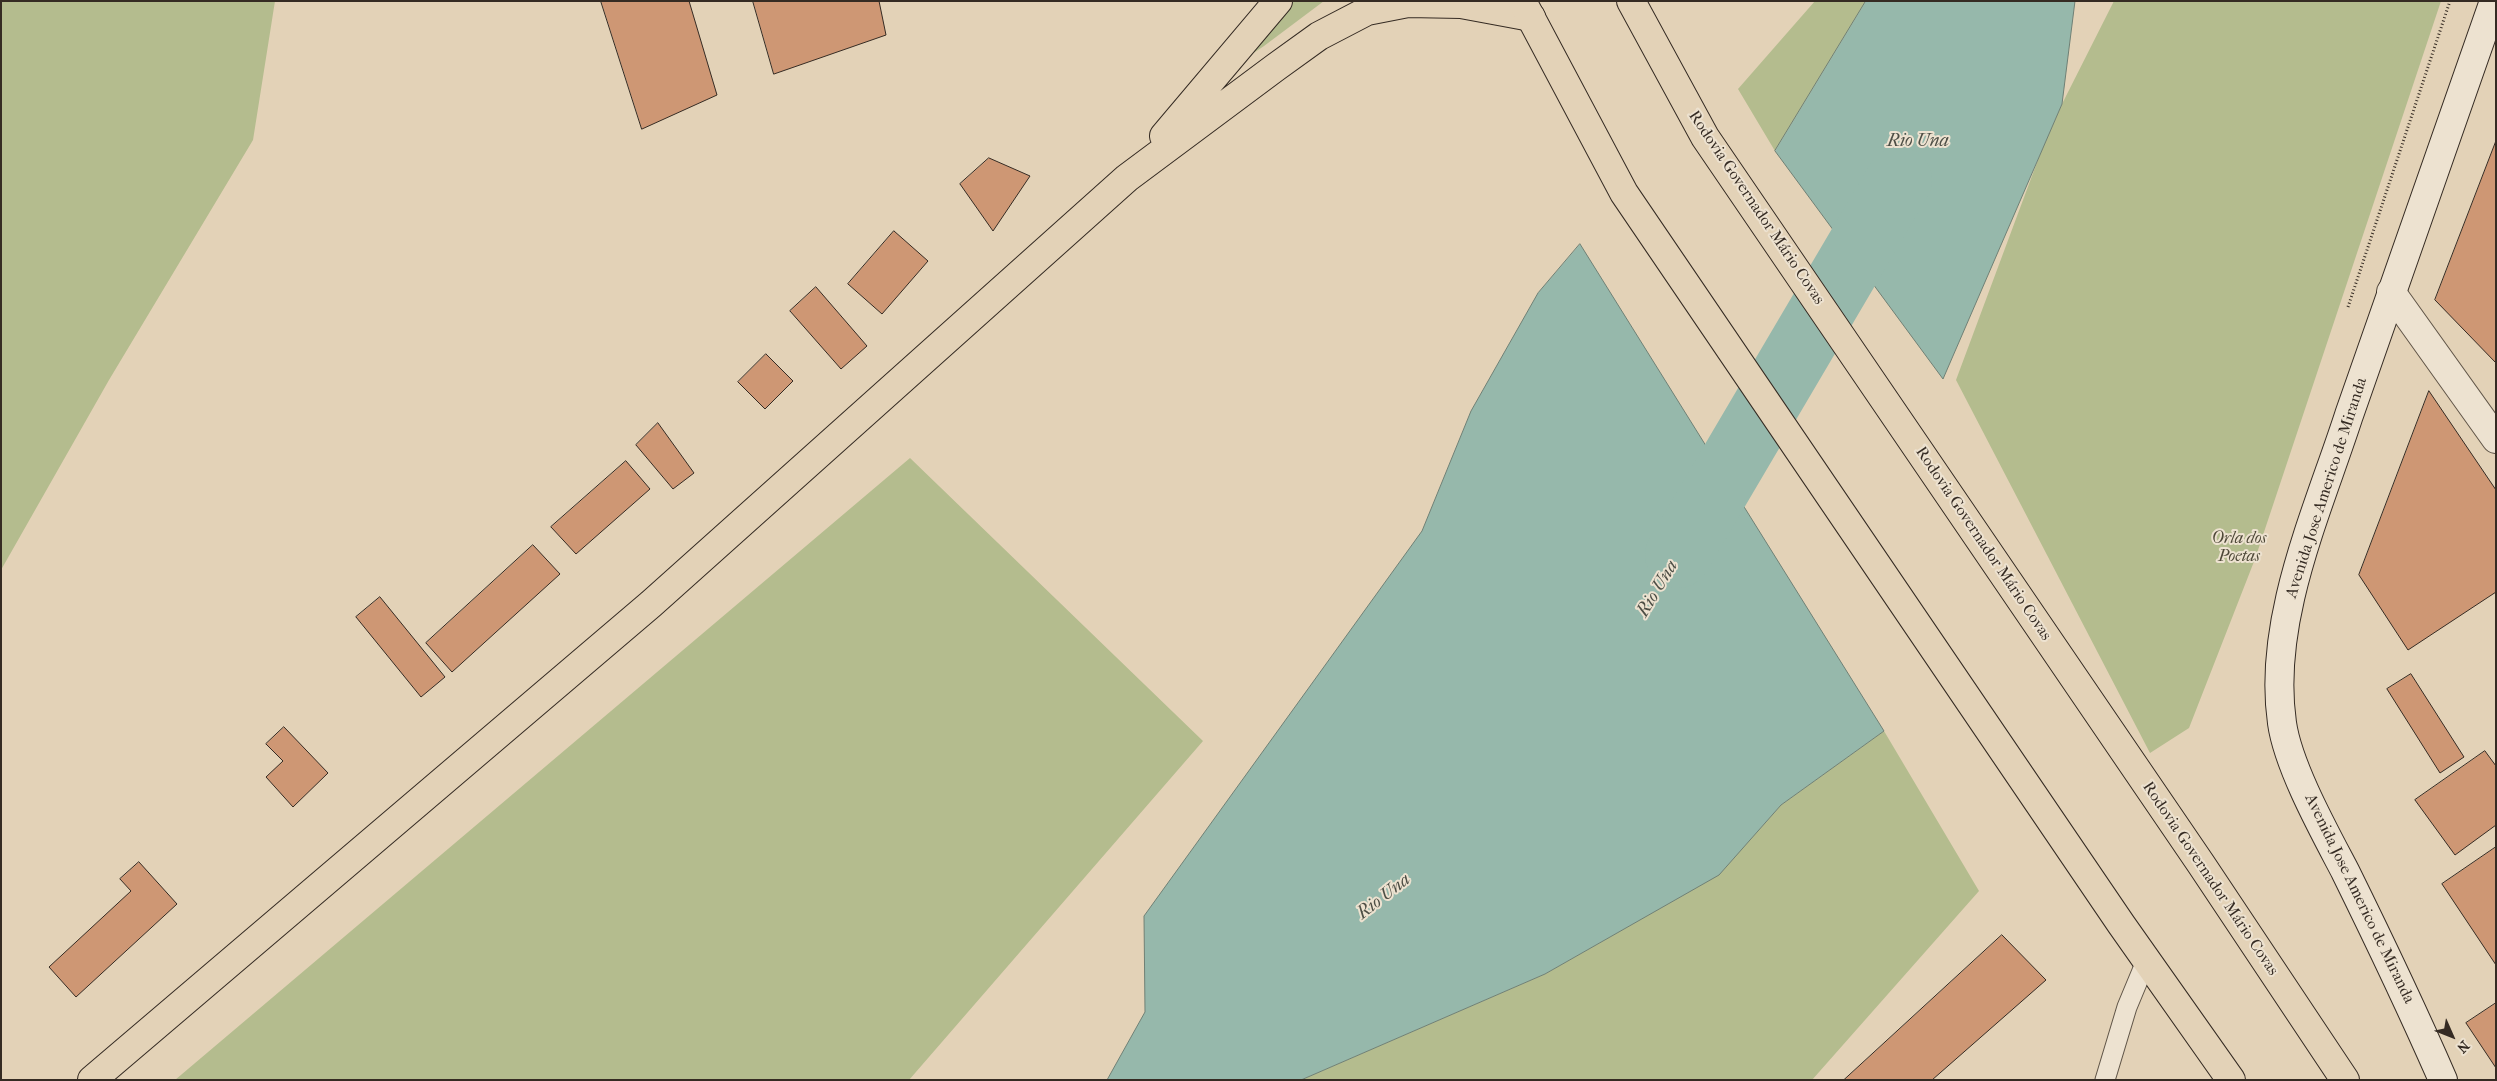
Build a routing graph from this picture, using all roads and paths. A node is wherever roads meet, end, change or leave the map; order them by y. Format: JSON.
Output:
{"nodes":[{"id":1,"x":1278,"y":1,"type":"edge"},
{"id":2,"x":1632,"y":1,"type":"edge"},
{"id":3,"x":2494,"y":1,"type":"edge"},
{"id":4,"x":1526,"y":9,"type":"edge"},
{"id":5,"x":1127,"y":178,"type":"junction"},
{"id":6,"x":2391,"y":292,"type":"junction"},
{"id":7,"x":2496,"y":439,"type":"edge"},
{"id":8,"x":2146,"y":960,"type":"junction"},
{"id":9,"x":2106,"y":1079,"type":"edge"},
{"id":10,"x":92,"y":1080,"type":"edge"},
{"id":11,"x":2231,"y":1080,"type":"edge"},
{"id":12,"x":2345,"y":1080,"type":"edge"},
{"id":13,"x":2443,"y":1080,"type":"edge"}],
"edges":[{"from":1,"to":5,"type":"main road"},
{"from":2,"to":12,"type":"main road","name":"Rodovia Governador Mário Covas"},
{"from":3,"to":6,"type":"main road","name":"Avenida Jose Americo de Miranda"},
{"from":4,"to":5,"type":"main road"},
{"from":4,"to":8,"type":"main road"},
{"from":5,"to":10,"type":"main road"},
{"from":6,"to":7,"type":"main road"},
{"from":6,"to":13,"type":"main road","name":"Avenida Jose Americo de Miranda"},
{"from":8,"to":9,"type":"lane"},
{"from":8,"to":11,"type":"main road"}]}
